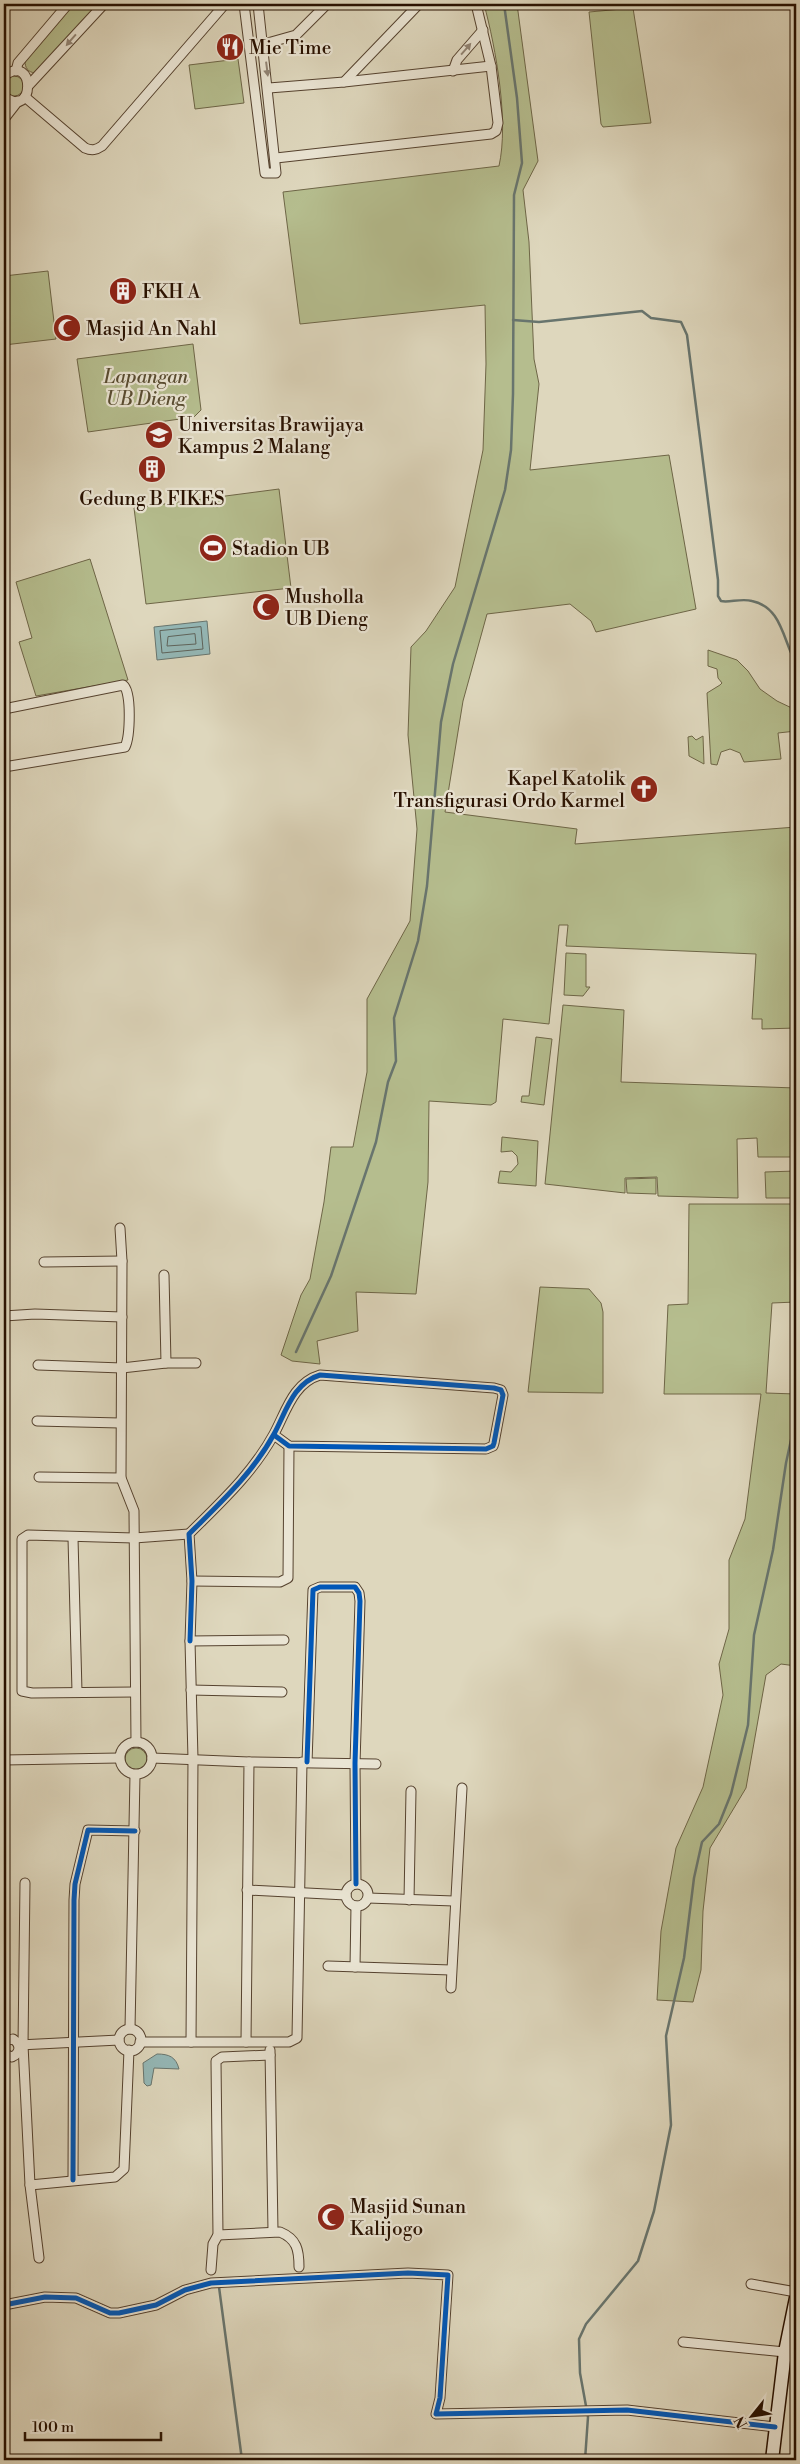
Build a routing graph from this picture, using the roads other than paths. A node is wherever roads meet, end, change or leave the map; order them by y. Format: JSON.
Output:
{"nodes":[{"id":1,"x":68,"y":4,"type":"edge"},
{"id":2,"x":104,"y":4,"type":"edge"},
{"id":3,"x":225,"y":4,"type":"edge"},
{"id":4,"x":244,"y":4,"type":"edge"},
{"id":5,"x":258,"y":4,"type":"edge"},
{"id":6,"x":327,"y":4,"type":"edge"},
{"id":7,"x":419,"y":4,"type":"edge"},
{"id":8,"x":476,"y":4,"type":"edge"},
{"id":9,"x":483,"y":30,"type":"junction"},
{"id":10,"x":264,"y":44,"type":"junction"},
{"id":11,"x":491,"y":66,"type":"junction"},
{"id":12,"x":16,"y":71,"type":"junction"},
{"id":13,"x":453,"y":71,"type":"junction"},
{"id":14,"x":4,"y":76,"type":"edge"},
{"id":15,"x":344,"y":82,"type":"junction"},
{"id":16,"x":29,"y":86,"type":"junction"},
{"id":17,"x":269,"y":88,"type":"junction"},
{"id":18,"x":4,"y":96,"type":"edge"},
{"id":19,"x":21,"y":99,"type":"junction"},
{"id":20,"x":4,"y":119,"type":"edge"},
{"id":21,"x":276,"y":158,"type":"junction"},
{"id":22,"x":4,"y":709,"type":"edge"},
{"id":23,"x":4,"y":767,"type":"edge"},
{"id":24,"x":120,"y":1228,"type":"dead end"},
{"id":25,"x":122,"y":1261,"type":"junction"},
{"id":26,"x":44,"y":1262,"type":"dead end"},
{"id":27,"x":164,"y":1275,"type":"dead end"},
{"id":28,"x":4,"y":1316,"type":"edge"},
{"id":29,"x":122,"y":1317,"type":"junction"},
{"id":30,"x":166,"y":1363,"type":"junction"},
{"id":31,"x":196,"y":1363,"type":"dead end"},
{"id":32,"x":38,"y":1365,"type":"dead end"},
{"id":33,"x":122,"y":1368,"type":"junction"},
{"id":34,"x":37,"y":1421,"type":"dead end"},
{"id":35,"x":120,"y":1423,"type":"junction"},
{"id":36,"x":274,"y":1435,"type":"junction"},
{"id":37,"x":290,"y":1446,"type":"junction"},
{"id":38,"x":39,"y":1477,"type":"dead end"},
{"id":39,"x":121,"y":1478,"type":"junction"},
{"id":40,"x":188,"y":1534,"type":"junction"},
{"id":41,"x":73,"y":1538,"type":"junction"},
{"id":42,"x":134,"y":1538,"type":"junction"},
{"id":43,"x":192,"y":1581,"type":"junction"},
{"id":44,"x":284,"y":1640,"type":"dead end"},
{"id":45,"x":190,"y":1641,"type":"junction"},
{"id":46,"x":191,"y":1690,"type":"junction"},
{"id":47,"x":77,"y":1692,"type":"junction"},
{"id":48,"x":135,"y":1692,"type":"junction"},
{"id":49,"x":282,"y":1692,"type":"dead end"},
{"id":50,"x":136,"y":1742,"type":"junction"},
{"id":51,"x":119,"y":1758,"type":"junction"},
{"id":52,"x":152,"y":1758,"type":"junction"},
{"id":53,"x":193,"y":1759,"type":"junction"},
{"id":54,"x":4,"y":1760,"type":"edge"},
{"id":55,"x":249,"y":1762,"type":"junction"},
{"id":56,"x":304,"y":1762,"type":"junction"},
{"id":57,"x":355,"y":1763,"type":"junction"},
{"id":58,"x":376,"y":1764,"type":"dead end"},
{"id":59,"x":135,"y":1775,"type":"junction"},
{"id":60,"x":462,"y":1788,"type":"dead end"},
{"id":61,"x":411,"y":1791,"type":"dead end"},
{"id":62,"x":135,"y":1831,"type":"junction"},
{"id":63,"x":25,"y":1883,"type":"dead end"},
{"id":64,"x":356,"y":1884,"type":"junction"},
{"id":65,"x":247,"y":1890,"type":"junction"},
{"id":66,"x":299,"y":1893,"type":"junction"},
{"id":67,"x":346,"y":1895,"type":"junction"},
{"id":68,"x":368,"y":1898,"type":"junction"},
{"id":69,"x":409,"y":1900,"type":"junction"},
{"id":70,"x":454,"y":1901,"type":"junction"},
{"id":71,"x":356,"y":1906,"type":"junction"},
{"id":72,"x":328,"y":1966,"type":"dead end"},
{"id":73,"x":355,"y":1967,"type":"junction"},
{"id":74,"x":451,"y":1970,"type":"junction"},
{"id":75,"x":450,"y":1988,"type":"dead end"},
{"id":76,"x":130,"y":2029,"type":"junction"},
{"id":77,"x":119,"y":2040,"type":"junction"},
{"id":78,"x":4,"y":2041,"type":"edge"},
{"id":79,"x":140,"y":2042,"type":"junction"},
{"id":80,"x":191,"y":2042,"type":"junction"},
{"id":81,"x":246,"y":2042,"type":"junction"},
{"id":82,"x":270,"y":2042,"type":"junction"},
{"id":83,"x":72,"y":2043,"type":"junction"},
{"id":84,"x":21,"y":2045,"type":"junction"},
{"id":85,"x":129,"y":2050,"type":"junction"},
{"id":86,"x":4,"y":2054,"type":"edge"},
{"id":87,"x":270,"y":2054,"type":"junction"},
{"id":88,"x":72,"y":2180,"type":"junction"},
{"id":89,"x":30,"y":2185,"type":"junction"},
{"id":90,"x":273,"y":2231,"type":"junction"},
{"id":91,"x":218,"y":2235,"type":"junction"},
{"id":92,"x":39,"y":2258,"type":"dead end"},
{"id":93,"x":299,"y":2267,"type":"dead end"},
{"id":94,"x":211,"y":2270,"type":"dead end"},
{"id":95,"x":752,"y":2284,"type":"dead end"},
{"id":96,"x":796,"y":2292,"type":"edge"},
{"id":97,"x":796,"y":2298,"type":"edge"},
{"id":98,"x":4,"y":2306,"type":"edge"},
{"id":99,"x":682,"y":2342,"type":"dead end"},
{"id":100,"x":785,"y":2352,"type":"junction"},
{"id":101,"x":775,"y":2427,"type":"junction"},
{"id":102,"x":772,"y":2460,"type":"edge"}],
"edges":[{"from":1,"to":12,"type":"street"},
{"from":2,"to":16,"type":"street","one_way":true},
{"from":3,"to":19,"type":"street"},
{"from":4,"to":21,"type":"street"},
{"from":5,"to":10,"type":"street"},
{"from":6,"to":10,"type":"street"},
{"from":7,"to":15,"type":"street"},
{"from":8,"to":9,"type":"street"},
{"from":9,"to":11,"type":"street"},
{"from":13,"to":9,"type":"street","one_way":true},
{"from":10,"to":17,"type":"street","one_way":true},
{"from":11,"to":13,"type":"street"},
{"from":11,"to":21,"type":"street"},
{"from":12,"to":14,"type":"street"},
{"from":12,"to":16,"type":"street"},
{"from":13,"to":15,"type":"street"},
{"from":15,"to":17,"type":"street"},
{"from":16,"to":19,"type":"street"},
{"from":17,"to":21,"type":"street"},
{"from":18,"to":19,"type":"street"},
{"from":19,"to":20,"type":"street"},
{"from":22,"to":23,"type":"street"},
{"from":24,"to":25,"type":"street"},
{"from":25,"to":26,"type":"street"},
{"from":25,"to":29,"type":"street"},
{"from":27,"to":30,"type":"street"},
{"from":28,"to":29,"type":"street"},
{"from":29,"to":33,"type":"street"},
{"from":30,"to":31,"type":"street"},
{"from":30,"to":33,"type":"street"},
{"from":32,"to":33,"type":"street"},
{"from":33,"to":35,"type":"street"},
{"from":34,"to":35,"type":"street"},
{"from":35,"to":39,"type":"street"},
{"from":36,"to":37,"type":"street"},
{"from":36,"to":37,"type":"street"},
{"from":36,"to":40,"type":"street"},
{"from":37,"to":43,"type":"street"},
{"from":38,"to":39,"type":"street"},
{"from":39,"to":42,"type":"street"},
{"from":40,"to":42,"type":"street"},
{"from":40,"to":43,"type":"street"},
{"from":41,"to":42,"type":"street"},
{"from":41,"to":47,"type":"street"},
{"from":41,"to":47,"type":"street"},
{"from":42,"to":48,"type":"street"},
{"from":43,"to":45,"type":"street"},
{"from":44,"to":45,"type":"street"},
{"from":45,"to":46,"type":"street"},
{"from":46,"to":49,"type":"street"},
{"from":46,"to":53,"type":"street"},
{"from":47,"to":48,"type":"street"},
{"from":48,"to":50,"type":"street"},
{"from":50,"to":51,"type":"street"},
{"from":50,"to":52,"type":"street"},
{"from":51,"to":54,"type":"street"},
{"from":51,"to":59,"type":"street"},
{"from":52,"to":53,"type":"street"},
{"from":52,"to":59,"type":"street"},
{"from":53,"to":55,"type":"street"},
{"from":53,"to":80,"type":"street"},
{"from":55,"to":56,"type":"street"},
{"from":55,"to":65,"type":"street"},
{"from":56,"to":57,"type":"street"},
{"from":56,"to":57,"type":"street"},
{"from":56,"to":66,"type":"street"},
{"from":57,"to":58,"type":"street"},
{"from":57,"to":64,"type":"street"},
{"from":59,"to":62,"type":"street"},
{"from":60,"to":70,"type":"street"},
{"from":61,"to":69,"type":"street"},
{"from":62,"to":76,"type":"street"},
{"from":62,"to":83,"type":"street"},
{"from":63,"to":84,"type":"street"},
{"from":64,"to":67,"type":"street"},
{"from":64,"to":68,"type":"street"},
{"from":65,"to":66,"type":"street"},
{"from":65,"to":81,"type":"street"},
{"from":66,"to":67,"type":"street"},
{"from":66,"to":82,"type":"street"},
{"from":67,"to":71,"type":"street"},
{"from":68,"to":69,"type":"street"},
{"from":68,"to":71,"type":"street"},
{"from":69,"to":70,"type":"street"},
{"from":70,"to":74,"type":"street"},
{"from":71,"to":73,"type":"street"},
{"from":72,"to":73,"type":"street"},
{"from":73,"to":74,"type":"street"},
{"from":74,"to":75,"type":"street"},
{"from":76,"to":77,"type":"street"},
{"from":76,"to":79,"type":"street"},
{"from":77,"to":83,"type":"street"},
{"from":77,"to":85,"type":"street"},
{"from":78,"to":84,"type":"street"},
{"from":79,"to":80,"type":"street"},
{"from":79,"to":85,"type":"street"},
{"from":80,"to":81,"type":"street"},
{"from":81,"to":82,"type":"street"},
{"from":82,"to":87,"type":"street"},
{"from":83,"to":84,"type":"street"},
{"from":83,"to":88,"type":"street"},
{"from":84,"to":86,"type":"street"},
{"from":84,"to":89,"type":"street"},
{"from":85,"to":88,"type":"street"},
{"from":87,"to":90,"type":"street"},
{"from":87,"to":91,"type":"street"},
{"from":88,"to":89,"type":"street"},
{"from":89,"to":92,"type":"street"},
{"from":90,"to":91,"type":"street"},
{"from":90,"to":93,"type":"street"},
{"from":91,"to":94,"type":"street"},
{"from":95,"to":96,"type":"street"},
{"from":97,"to":100,"type":"street"},
{"from":98,"to":101,"type":"street"},
{"from":99,"to":100,"type":"street"},
{"from":100,"to":101,"type":"street"},
{"from":101,"to":102,"type":"street"}]}
